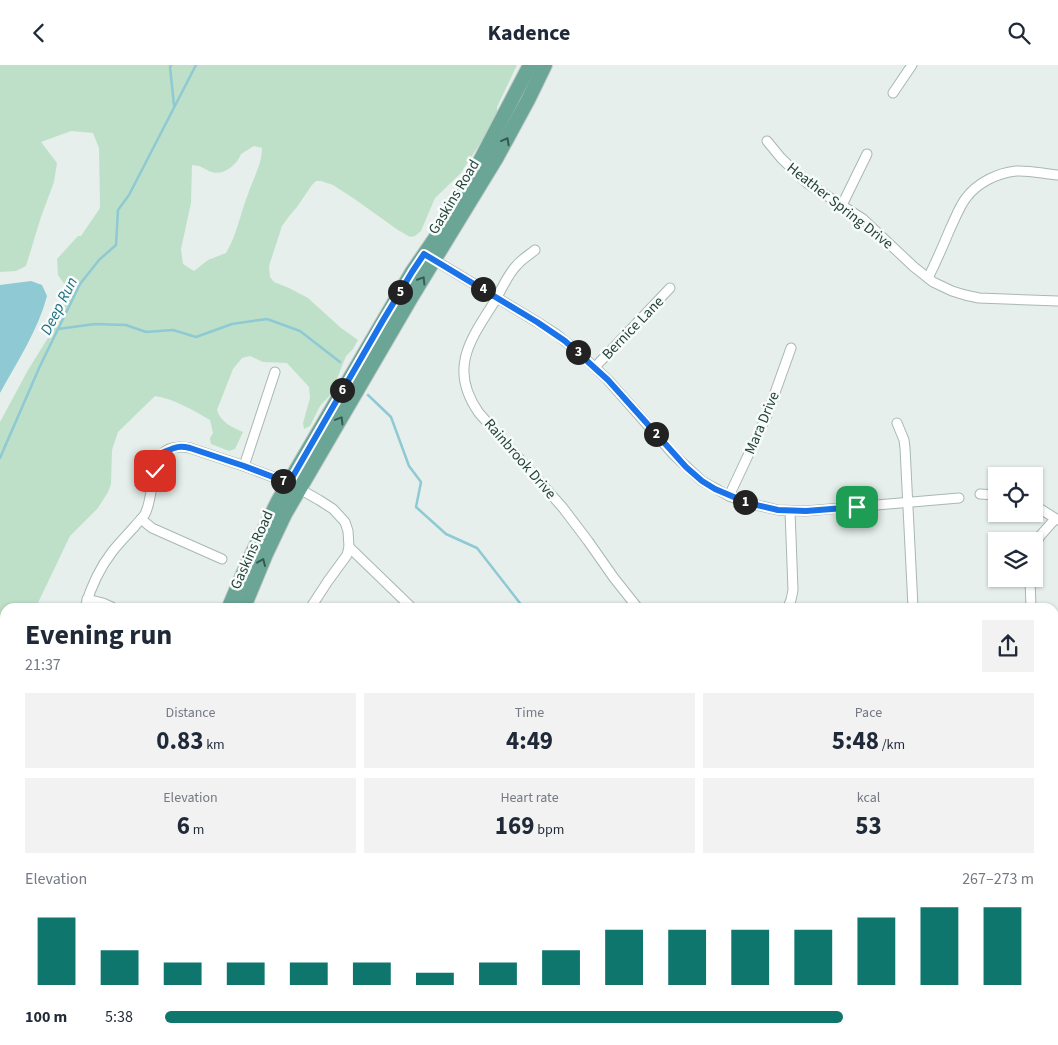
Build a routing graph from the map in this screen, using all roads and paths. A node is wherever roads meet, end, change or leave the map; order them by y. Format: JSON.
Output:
{"nodes":[{"id":1,"x":530,"y":65,"type":"edge"},
{"id":2,"x":545,"y":65,"type":"edge"},
{"id":3,"x":912,"y":65,"type":"edge"},
{"id":4,"x":893,"y":93,"type":"dead end"},
{"id":5,"x":767,"y":141,"type":"dead end"},
{"id":6,"x":867,"y":154,"type":"dead end"},
{"id":7,"x":1058,"y":175,"type":"edge"},
{"id":8,"x":842,"y":205,"type":"junction"},
{"id":9,"x":535,"y":250,"type":"dead end"},
{"id":10,"x":430,"y":257,"type":"junction"},
{"id":11,"x":928,"y":278,"type":"junction"},
{"id":12,"x":670,"y":288,"type":"dead end"},
{"id":13,"x":497,"y":298,"type":"junction"},
{"id":14,"x":1058,"y":301,"type":"edge"},
{"id":15,"x":791,"y":348,"type":"dead end"},
{"id":16,"x":595,"y":367,"type":"junction"},
{"id":17,"x":276,"y":372,"type":"dead end"},
{"id":18,"x":897,"y":423,"type":"dead end"},
{"id":19,"x":244,"y":466,"type":"junction"},
{"id":20,"x":294,"y":486,"type":"junction"},
{"id":21,"x":980,"y":494,"type":"dead end"},
{"id":22,"x":988,"y":494,"type":"edge"},
{"id":23,"x":729,"y":496,"type":"junction"},
{"id":24,"x":959,"y":498,"type":"dead end"},
{"id":25,"x":908,"y":502,"type":"junction"},
{"id":26,"x":790,"y":511,"type":"junction"},
{"id":27,"x":1043,"y":511,"type":"edge"},
{"id":28,"x":141,"y":519,"type":"junction"},
{"id":29,"x":1056,"y":519,"type":"edge"},
{"id":30,"x":1043,"y":533,"type":"edge"},
{"id":31,"x":349,"y":547,"type":"junction"},
{"id":32,"x":222,"y":559,"type":"dead end"},
{"id":33,"x":1030,"y":587,"type":"edge"},
{"id":34,"x":86,"y":603,"type":"edge"},
{"id":35,"x":102,"y":603,"type":"edge"},
{"id":36,"x":231,"y":603,"type":"edge"},
{"id":37,"x":246,"y":603,"type":"edge"},
{"id":38,"x":314,"y":603,"type":"edge"},
{"id":39,"x":407,"y":603,"type":"edge"},
{"id":40,"x":634,"y":603,"type":"edge"},
{"id":41,"x":790,"y":603,"type":"edge"},
{"id":42,"x":914,"y":603,"type":"edge"},
{"id":43,"x":1031,"y":603,"type":"edge"}],
"edges":[{"from":1,"to":10,"type":"main road","name":"Gaskins Road"},
{"from":10,"to":2,"type":"main road","name":"Gaskins Road","one_way":true},
{"from":3,"to":4,"type":"street"},
{"from":5,"to":8,"type":"street","name":"Heather Spring Drive"},
{"from":6,"to":8,"type":"street"},
{"from":7,"to":11,"type":"street"},
{"from":8,"to":11,"type":"street","name":"Heather Spring Drive"},
{"from":9,"to":13,"type":"street","name":"Rainbrook Drive"},
{"from":10,"to":13,"type":"street"},
{"from":10,"to":20,"type":"main road","name":"Gaskins Road"},
{"from":11,"to":14,"type":"street","name":"Heather Spring Drive"},
{"from":12,"to":16,"type":"street","name":"Bernice Lane"},
{"from":13,"to":16,"type":"street"},
{"from":13,"to":40,"type":"street","name":"Rainbrook Drive"},
{"from":15,"to":23,"type":"street","name":"Mara Drive"},
{"from":16,"to":23,"type":"street"},
{"from":17,"to":19,"type":"street"},
{"from":18,"to":25,"type":"street"},
{"from":19,"to":20,"type":"street"},
{"from":19,"to":28,"type":"street"},
{"from":20,"to":31,"type":"street"},
{"from":20,"to":36,"type":"main road","name":"Gaskins Road"},
{"from":37,"to":20,"type":"main road","name":"Gaskins Road","one_way":true},
{"from":21,"to":22,"type":"street"},
{"from":23,"to":26,"type":"street"},
{"from":24,"to":25,"type":"street"},
{"from":25,"to":26,"type":"street"},
{"from":25,"to":42,"type":"street"},
{"from":26,"to":41,"type":"street"},
{"from":27,"to":29,"type":"street"},
{"from":28,"to":32,"type":"street"},
{"from":28,"to":34,"type":"street"},
{"from":29,"to":30,"type":"street"},
{"from":31,"to":38,"type":"street"},
{"from":31,"to":39,"type":"street"},
{"from":33,"to":43,"type":"street"},
{"from":34,"to":35,"type":"street"}]}
